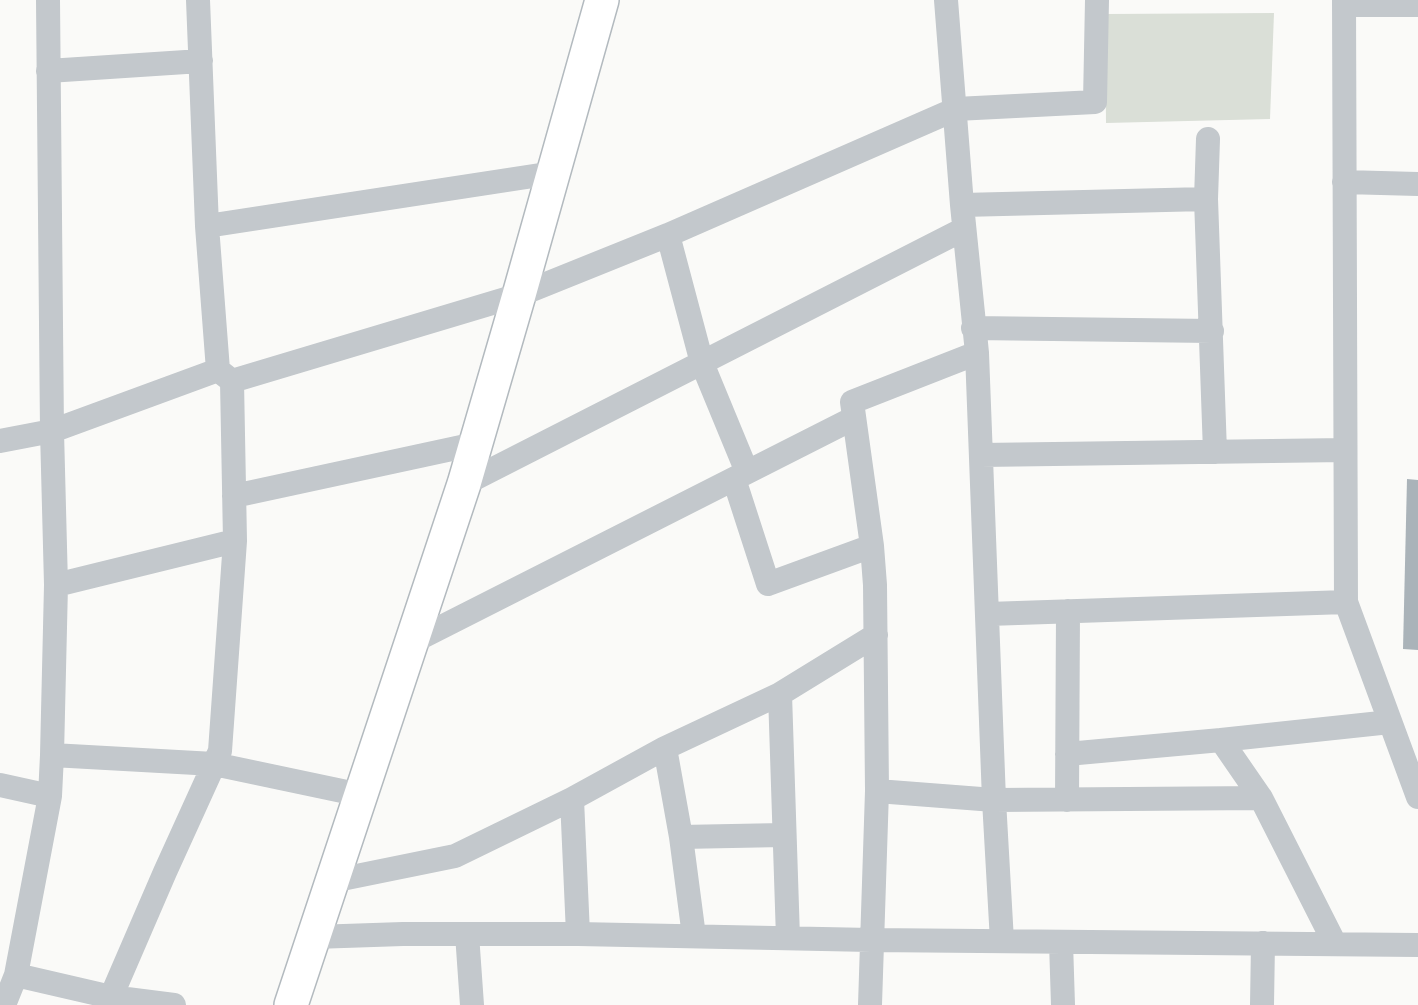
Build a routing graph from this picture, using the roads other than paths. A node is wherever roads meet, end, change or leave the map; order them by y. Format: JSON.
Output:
{"nodes":[{"id":1,"x":48,"y":0,"type":"edge"},
{"id":2,"x":198,"y":0,"type":"edge"},
{"id":3,"x":602,"y":0,"type":"edge"},
{"id":4,"x":946,"y":0,"type":"edge"},
{"id":5,"x":1097,"y":0,"type":"edge"},
{"id":6,"x":1344,"y":3,"type":"edge"},
{"id":7,"x":1418,"y":5,"type":"edge"},
{"id":8,"x":201,"y":61,"type":"junction"},
{"id":9,"x":48,"y":71,"type":"junction"},
{"id":10,"x":956,"y":109,"type":"junction"},
{"id":11,"x":1208,"y":139,"type":"dead end"},
{"id":12,"x":553,"y":173,"type":"junction"},
{"id":13,"x":1344,"y":182,"type":"junction"},
{"id":14,"x":1418,"y":184,"type":"edge"},
{"id":15,"x":1206,"y":199,"type":"junction"},
{"id":16,"x":962,"y":205,"type":"junction"},
{"id":17,"x":207,"y":226,"type":"junction"},
{"id":18,"x":964,"y":229,"type":"junction"},
{"id":19,"x":668,"y":236,"type":"junction"},
{"id":20,"x":519,"y":295,"type":"junction"},
{"id":21,"x":973,"y":328,"type":"junction"},
{"id":22,"x":1212,"y":331,"type":"junction"},
{"id":23,"x":977,"y":353,"type":"junction"},
{"id":24,"x":702,"y":363,"type":"junction"},
{"id":25,"x":225,"y":375,"type":"junction"},
{"id":26,"x":854,"y":418,"type":"junction"},
{"id":27,"x":52,"y":431,"type":"junction"},
{"id":28,"x":0,"y":441,"type":"edge"},
{"id":29,"x":475,"y":444,"type":"junction"},
{"id":30,"x":1345,"y":450,"type":"junction"},
{"id":31,"x":1215,"y":452,"type":"junction"},
{"id":32,"x":981,"y":455,"type":"junction"},
{"id":33,"x":740,"y":475,"type":"junction"},
{"id":34,"x":464,"y":484,"type":"junction"},
{"id":35,"x":234,"y":496,"type":"junction"},
{"id":36,"x":235,"y":541,"type":"junction"},
{"id":37,"x":872,"y":546,"type":"junction"},
{"id":38,"x":56,"y":585,"type":"junction"},
{"id":39,"x":1346,"y":602,"type":"junction"},
{"id":40,"x":1068,"y":611,"type":"junction"},
{"id":41,"x":988,"y":614,"type":"junction"},
{"id":42,"x":876,"y":635,"type":"junction"},
{"id":43,"x":412,"y":642,"type":"junction"},
{"id":44,"x":780,"y":693,"type":"junction"},
{"id":45,"x":1390,"y":722,"type":"junction"},
{"id":46,"x":1221,"y":740,"type":"junction"},
{"id":47,"x":665,"y":748,"type":"junction"},
{"id":48,"x":1067,"y":754,"type":"junction"},
{"id":49,"x":52,"y":755,"type":"junction"},
{"id":50,"x":214,"y":764,"type":"junction"},
{"id":51,"x":0,"y":785,"type":"edge"},
{"id":52,"x":1416,"y":786,"type":"edge"},
{"id":53,"x":877,"y":790,"type":"junction"},
{"id":54,"x":361,"y":795,"type":"junction"},
{"id":55,"x":50,"y":796,"type":"junction"},
{"id":56,"x":1261,"y":798,"type":"junction"},
{"id":57,"x":572,"y":799,"type":"junction"},
{"id":58,"x":994,"y":800,"type":"junction"},
{"id":59,"x":1067,"y":800,"type":"junction"},
{"id":60,"x":783,"y":835,"type":"junction"},
{"id":61,"x":681,"y":837,"type":"junction"},
{"id":62,"x":332,"y":881,"type":"junction"},
{"id":63,"x":467,"y":934,"type":"junction"},
{"id":64,"x":578,"y":934,"type":"junction"},
{"id":65,"x":694,"y":936,"type":"junction"},
{"id":66,"x":314,"y":937,"type":"junction"},
{"id":67,"x":788,"y":938,"type":"junction"},
{"id":68,"x":871,"y":940,"type":"junction"},
{"id":69,"x":1002,"y":941,"type":"junction"},
{"id":70,"x":1061,"y":942,"type":"junction"},
{"id":71,"x":1263,"y":943,"type":"junction"},
{"id":72,"x":1335,"y":944,"type":"junction"},
{"id":73,"x":1418,"y":945,"type":"edge"},
{"id":74,"x":16,"y":975,"type":"junction"},
{"id":75,"x":111,"y":997,"type":"junction"},
{"id":76,"x":4,"y":1005,"type":"edge"},
{"id":77,"x":174,"y":1005,"type":"edge"},
{"id":78,"x":291,"y":1005,"type":"edge"},
{"id":79,"x":472,"y":1005,"type":"edge"},
{"id":80,"x":870,"y":1005,"type":"edge"},
{"id":81,"x":1063,"y":1005,"type":"edge"},
{"id":82,"x":1262,"y":1005,"type":"edge"}],
"edges":[{"from":1,"to":9,"type":"street"},
{"from":2,"to":8,"type":"street"},
{"from":3,"to":12,"type":"main road"},
{"from":4,"to":10,"type":"street"},
{"from":5,"to":10,"type":"street"},
{"from":6,"to":7,"type":"street"},
{"from":6,"to":13,"type":"street"},
{"from":8,"to":9,"type":"street"},
{"from":8,"to":17,"type":"street"},
{"from":9,"to":27,"type":"street"},
{"from":10,"to":16,"type":"street"},
{"from":10,"to":19,"type":"street"},
{"from":11,"to":15,"type":"street"},
{"from":12,"to":17,"type":"street"},
{"from":12,"to":20,"type":"main road"},
{"from":13,"to":14,"type":"street"},
{"from":13,"to":30,"type":"street"},
{"from":15,"to":16,"type":"street"},
{"from":15,"to":22,"type":"street"},
{"from":16,"to":18,"type":"street"},
{"from":17,"to":25,"type":"street"},
{"from":18,"to":21,"type":"street"},
{"from":18,"to":24,"type":"street"},
{"from":19,"to":20,"type":"street"},
{"from":19,"to":24,"type":"street"},
{"from":20,"to":25,"type":"street"},
{"from":20,"to":29,"type":"main road"},
{"from":21,"to":22,"type":"street"},
{"from":21,"to":23,"type":"street"},
{"from":22,"to":31,"type":"street"},
{"from":23,"to":26,"type":"street"},
{"from":23,"to":32,"type":"street"},
{"from":24,"to":33,"type":"street"},
{"from":24,"to":34,"type":"street"},
{"from":25,"to":27,"type":"street"},
{"from":25,"to":35,"type":"street"},
{"from":26,"to":33,"type":"street"},
{"from":26,"to":37,"type":"street"},
{"from":27,"to":28,"type":"street"},
{"from":27,"to":38,"type":"street"},
{"from":29,"to":34,"type":"main road"},
{"from":29,"to":35,"type":"street"},
{"from":30,"to":31,"type":"street"},
{"from":30,"to":39,"type":"street"},
{"from":31,"to":32,"type":"street"},
{"from":32,"to":41,"type":"street"},
{"from":33,"to":37,"type":"street"},
{"from":33,"to":43,"type":"street"},
{"from":34,"to":43,"type":"main road"},
{"from":35,"to":36,"type":"street"},
{"from":36,"to":38,"type":"street"},
{"from":36,"to":50,"type":"street"},
{"from":37,"to":42,"type":"street"},
{"from":38,"to":49,"type":"street"},
{"from":39,"to":40,"type":"street"},
{"from":39,"to":45,"type":"street"},
{"from":40,"to":41,"type":"street"},
{"from":40,"to":48,"type":"street"},
{"from":41,"to":58,"type":"street"},
{"from":42,"to":44,"type":"street"},
{"from":42,"to":53,"type":"street"},
{"from":43,"to":54,"type":"main road"},
{"from":44,"to":47,"type":"street"},
{"from":44,"to":60,"type":"street"},
{"from":45,"to":46,"type":"street"},
{"from":45,"to":52,"type":"street"},
{"from":46,"to":48,"type":"street"},
{"from":46,"to":56,"type":"street"},
{"from":47,"to":57,"type":"street"},
{"from":47,"to":61,"type":"street"},
{"from":48,"to":59,"type":"street"},
{"from":49,"to":50,"type":"street"},
{"from":49,"to":55,"type":"street"},
{"from":50,"to":54,"type":"street"},
{"from":50,"to":75,"type":"street"},
{"from":51,"to":55,"type":"street"},
{"from":53,"to":58,"type":"street"},
{"from":53,"to":68,"type":"street"},
{"from":54,"to":62,"type":"main road"},
{"from":55,"to":74,"type":"street"},
{"from":56,"to":59,"type":"street"},
{"from":56,"to":72,"type":"street"},
{"from":57,"to":62,"type":"street"},
{"from":57,"to":64,"type":"street"},
{"from":58,"to":59,"type":"street"},
{"from":58,"to":69,"type":"street"},
{"from":60,"to":61,"type":"street"},
{"from":60,"to":67,"type":"street"},
{"from":61,"to":65,"type":"street"},
{"from":62,"to":66,"type":"main road"},
{"from":63,"to":64,"type":"street"},
{"from":63,"to":66,"type":"street"},
{"from":63,"to":79,"type":"street"},
{"from":64,"to":65,"type":"street"},
{"from":65,"to":67,"type":"street"},
{"from":66,"to":78,"type":"main road"},
{"from":67,"to":68,"type":"street"},
{"from":68,"to":69,"type":"street"},
{"from":68,"to":80,"type":"street"},
{"from":69,"to":70,"type":"street"},
{"from":70,"to":71,"type":"street"},
{"from":70,"to":81,"type":"street"},
{"from":71,"to":72,"type":"street"},
{"from":71,"to":82,"type":"street"},
{"from":72,"to":73,"type":"street"},
{"from":74,"to":75,"type":"street"},
{"from":74,"to":76,"type":"street"},
{"from":75,"to":77,"type":"street"}]}
